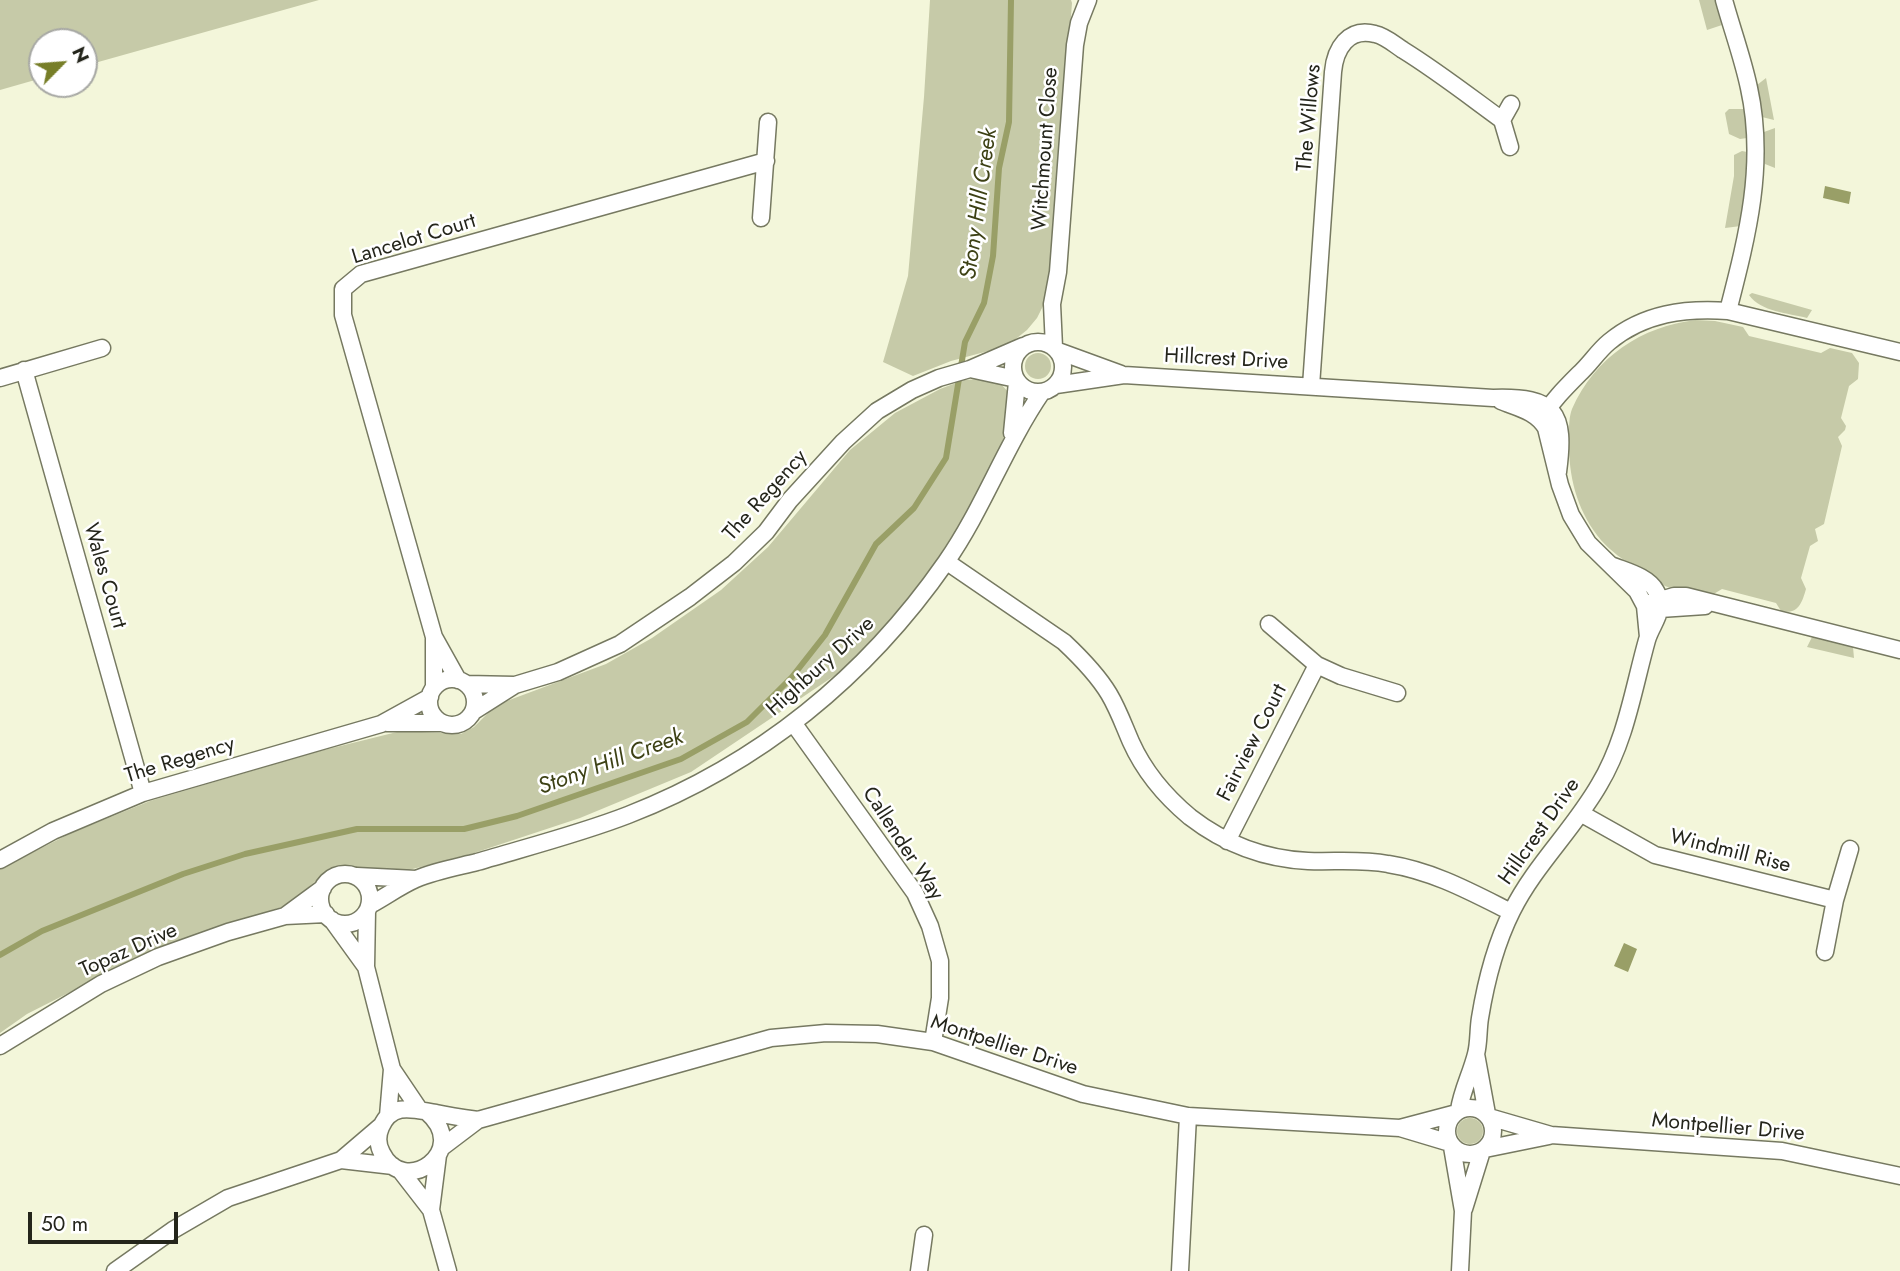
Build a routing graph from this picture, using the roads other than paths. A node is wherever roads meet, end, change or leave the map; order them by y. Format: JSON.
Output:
{"nodes":[{"id":1,"x":1088,"y":0,"type":"edge"},
{"id":2,"x":1724,"y":0,"type":"edge"},
{"id":3,"x":1511,"y":104,"type":"dead end"},
{"id":4,"x":1502,"y":120,"type":"junction"},
{"id":5,"x":768,"y":122,"type":"dead end"},
{"id":6,"x":1510,"y":147,"type":"dead end"},
{"id":7,"x":766,"y":161,"type":"junction"},
{"id":8,"x":761,"y":218,"type":"dead end"},
{"id":9,"x":1052,"y":304,"type":"junction"},
{"id":10,"x":1728,"y":311,"type":"junction"},
{"id":11,"x":1026,"y":345,"type":"junction"},
{"id":12,"x":102,"y":348,"type":"dead end"},
{"id":13,"x":1056,"y":349,"type":"junction"},
{"id":14,"x":1900,"y":352,"type":"edge"},
{"id":15,"x":970,"y":369,"type":"junction"},
{"id":16,"x":24,"y":370,"type":"junction"},
{"id":17,"x":1124,"y":375,"type":"junction"},
{"id":18,"x":0,"y":377,"type":"edge"},
{"id":19,"x":1016,"y":380,"type":"junction"},
{"id":20,"x":1311,"y":386,"type":"junction"},
{"id":21,"x":1049,"y":389,"type":"junction"},
{"id":22,"x":1548,"y":414,"type":"junction"},
{"id":23,"x":1011,"y":442,"type":"junction"},
{"id":24,"x":947,"y":562,"type":"junction"},
{"id":25,"x":1655,"y":605,"type":"junction"},
{"id":26,"x":1269,"y":624,"type":"dead end"},
{"id":27,"x":434,"y":637,"type":"junction"},
{"id":28,"x":1900,"y":650,"type":"edge"},
{"id":29,"x":1317,"y":664,"type":"junction"},
{"id":30,"x":462,"y":682,"type":"junction"},
{"id":31,"x":515,"y":685,"type":"junction"},
{"id":32,"x":432,"y":692,"type":"junction"},
{"id":33,"x":1397,"y":693,"type":"dead end"},
{"id":34,"x":474,"y":711,"type":"junction"},
{"id":35,"x":440,"y":723,"type":"junction"},
{"id":36,"x":381,"y":724,"type":"junction"},
{"id":37,"x":794,"y":724,"type":"junction"},
{"id":38,"x":143,"y":793,"type":"junction"},
{"id":39,"x":1581,"y":814,"type":"junction"},
{"id":40,"x":1227,"y":841,"type":"junction"},
{"id":41,"x":1850,"y":849,"type":"dead end"},
{"id":42,"x":0,"y":860,"type":"edge"},
{"id":43,"x":357,"y":876,"type":"junction"},
{"id":44,"x":416,"y":879,"type":"junction"},
{"id":45,"x":323,"y":888,"type":"junction"},
{"id":46,"x":1835,"y":900,"type":"junction"},
{"id":47,"x":368,"y":908,"type":"junction"},
{"id":48,"x":1511,"y":912,"type":"junction"},
{"id":49,"x":285,"y":916,"type":"junction"},
{"id":50,"x":329,"y":917,"type":"junction"},
{"id":51,"x":1825,"y":952,"type":"dead end"},
{"id":52,"x":366,"y":967,"type":"junction"},
{"id":53,"x":933,"y":1042,"type":"junction"},
{"id":54,"x":0,"y":1045,"type":"edge"},
{"id":55,"x":1476,"y":1054,"type":"junction"},
{"id":56,"x":392,"y":1069,"type":"junction"},
{"id":57,"x":423,"y":1110,"type":"junction"},
{"id":58,"x":1456,"y":1112,"type":"junction"},
{"id":59,"x":1488,"y":1115,"type":"junction"},
{"id":60,"x":1188,"y":1116,"type":"junction"},
{"id":61,"x":478,"y":1120,"type":"junction"},
{"id":62,"x":385,"y":1121,"type":"junction"},
{"id":63,"x":1400,"y":1128,"type":"junction"},
{"id":64,"x":1551,"y":1135,"type":"junction"},
{"id":65,"x":1451,"y":1145,"type":"junction"},
{"id":66,"x":1483,"y":1150,"type":"junction"},
{"id":67,"x":440,"y":1151,"type":"junction"},
{"id":68,"x":341,"y":1160,"type":"junction"},
{"id":69,"x":397,"y":1168,"type":"junction"},
{"id":70,"x":1900,"y":1176,"type":"edge"},
{"id":71,"x":431,"y":1210,"type":"junction"},
{"id":72,"x":1463,"y":1211,"type":"junction"},
{"id":73,"x":924,"y":1235,"type":"dead end"},
{"id":74,"x":115,"y":1271,"type":"edge"},
{"id":75,"x":449,"y":1271,"type":"edge"},
{"id":76,"x":919,"y":1271,"type":"edge"},
{"id":77,"x":1180,"y":1271,"type":"edge"},
{"id":78,"x":1460,"y":1271,"type":"edge"}],
"edges":[{"from":1,"to":9,"type":"street","name":"Witchmount Close"},
{"from":2,"to":10,"type":"street"},
{"from":3,"to":4,"type":"street"},
{"from":4,"to":6,"type":"street"},
{"from":4,"to":20,"type":"street","name":"The Willows"},
{"from":5,"to":7,"type":"street"},
{"from":7,"to":8,"type":"street"},
{"from":7,"to":27,"type":"street","name":"Lancelot Court"},
{"from":9,"to":11,"type":"street","name":"Witchmount Close"},
{"from":9,"to":13,"type":"street","name":"Witchmount Close"},
{"from":10,"to":14,"type":"street"},
{"from":10,"to":22,"type":"street"},
{"from":11,"to":13,"type":"street"},
{"from":11,"to":15,"type":"street","name":"The Regency"},
{"from":11,"to":19,"type":"street"},
{"from":12,"to":16,"type":"street"},
{"from":13,"to":17,"type":"street","name":"Hillcrest Drive"},
{"from":13,"to":21,"type":"street"},
{"from":15,"to":19,"type":"street","name":"The Regency"},
{"from":15,"to":31,"type":"street","name":"The Regency"},
{"from":16,"to":18,"type":"street"},
{"from":16,"to":38,"type":"street","name":"Wales Court"},
{"from":17,"to":20,"type":"street","name":"Hillcrest Drive"},
{"from":17,"to":21,"type":"street","name":"Hillcrest Drive"},
{"from":19,"to":21,"type":"street"},
{"from":19,"to":23,"type":"street","name":"Highbury Drive"},
{"from":20,"to":22,"type":"street","name":"Hillcrest Drive"},
{"from":21,"to":23,"type":"street","name":"Highbury Drive"},
{"from":22,"to":25,"type":"street"},
{"from":23,"to":24,"type":"street","name":"Highbury Drive"},
{"from":24,"to":37,"type":"street","name":"Highbury Drive"},
{"from":24,"to":40,"type":"street"},
{"from":25,"to":28,"type":"street"},
{"from":25,"to":39,"type":"street","name":"Hillcrest Drive"},
{"from":26,"to":29,"type":"street"},
{"from":27,"to":30,"type":"street","name":"Lancelot Court"},
{"from":27,"to":32,"type":"street","name":"Lancelot Court"},
{"from":29,"to":33,"type":"street"},
{"from":29,"to":40,"type":"street","name":"Fairview Court"},
{"from":30,"to":31,"type":"street","name":"The Regency"},
{"from":30,"to":32,"type":"street"},
{"from":30,"to":34,"type":"street"},
{"from":31,"to":34,"type":"street","name":"The Regency"},
{"from":32,"to":35,"type":"street"},
{"from":32,"to":36,"type":"street","name":"The Regency"},
{"from":34,"to":35,"type":"street"},
{"from":35,"to":36,"type":"street","name":"The Regency"},
{"from":36,"to":38,"type":"street","name":"The Regency"},
{"from":37,"to":44,"type":"street","name":"Highbury Drive"},
{"from":37,"to":53,"type":"street","name":"Callender Way"},
{"from":38,"to":42,"type":"street","name":"The Regency"},
{"from":39,"to":46,"type":"street","name":"Windmill Rise"},
{"from":39,"to":48,"type":"street","name":"Hillcrest Drive"},
{"from":40,"to":48,"type":"street"},
{"from":41,"to":46,"type":"street"},
{"from":43,"to":44,"type":"street"},
{"from":43,"to":45,"type":"street"},
{"from":43,"to":47,"type":"street"},
{"from":44,"to":47,"type":"street"},
{"from":45,"to":49,"type":"street","name":"Topaz Drive"},
{"from":45,"to":50,"type":"street"},
{"from":46,"to":51,"type":"street"},
{"from":47,"to":50,"type":"street"},
{"from":47,"to":52,"type":"street"},
{"from":48,"to":55,"type":"street","name":"Hillcrest Drive"},
{"from":49,"to":50,"type":"street","name":"Topaz Drive"},
{"from":49,"to":54,"type":"street","name":"Topaz Drive"},
{"from":50,"to":52,"type":"street"},
{"from":52,"to":56,"type":"street"},
{"from":53,"to":60,"type":"street","name":"Montpellier Drive"},
{"from":53,"to":61,"type":"street","name":"Montpellier Drive"},
{"from":55,"to":58,"type":"street","name":"Hillcrest Drive"},
{"from":55,"to":59,"type":"street","name":"Hillcrest Drive"},
{"from":56,"to":57,"type":"street"},
{"from":56,"to":62,"type":"street"},
{"from":57,"to":61,"type":"street","name":"Montpellier Drive"},
{"from":57,"to":62,"type":"street"},
{"from":57,"to":67,"type":"street"},
{"from":58,"to":59,"type":"street"},
{"from":58,"to":63,"type":"street","name":"Montpellier Drive"},
{"from":58,"to":65,"type":"street"},
{"from":59,"to":64,"type":"street","name":"Montpellier Drive"},
{"from":59,"to":66,"type":"street"},
{"from":60,"to":63,"type":"street","name":"Montpellier Drive"},
{"from":60,"to":77,"type":"street"},
{"from":61,"to":67,"type":"street","name":"Montpellier Drive"},
{"from":62,"to":68,"type":"street"},
{"from":62,"to":69,"type":"street"},
{"from":63,"to":65,"type":"street","name":"Montpellier Drive"},
{"from":64,"to":66,"type":"street","name":"Montpellier Drive"},
{"from":64,"to":70,"type":"street","name":"Montpellier Drive"},
{"from":65,"to":66,"type":"street"},
{"from":65,"to":72,"type":"street"},
{"from":66,"to":72,"type":"street"},
{"from":67,"to":69,"type":"street"},
{"from":67,"to":71,"type":"street"},
{"from":68,"to":69,"type":"street"},
{"from":68,"to":74,"type":"street"},
{"from":69,"to":71,"type":"street"},
{"from":71,"to":75,"type":"street"},
{"from":72,"to":78,"type":"street"},
{"from":73,"to":76,"type":"street"}]}
